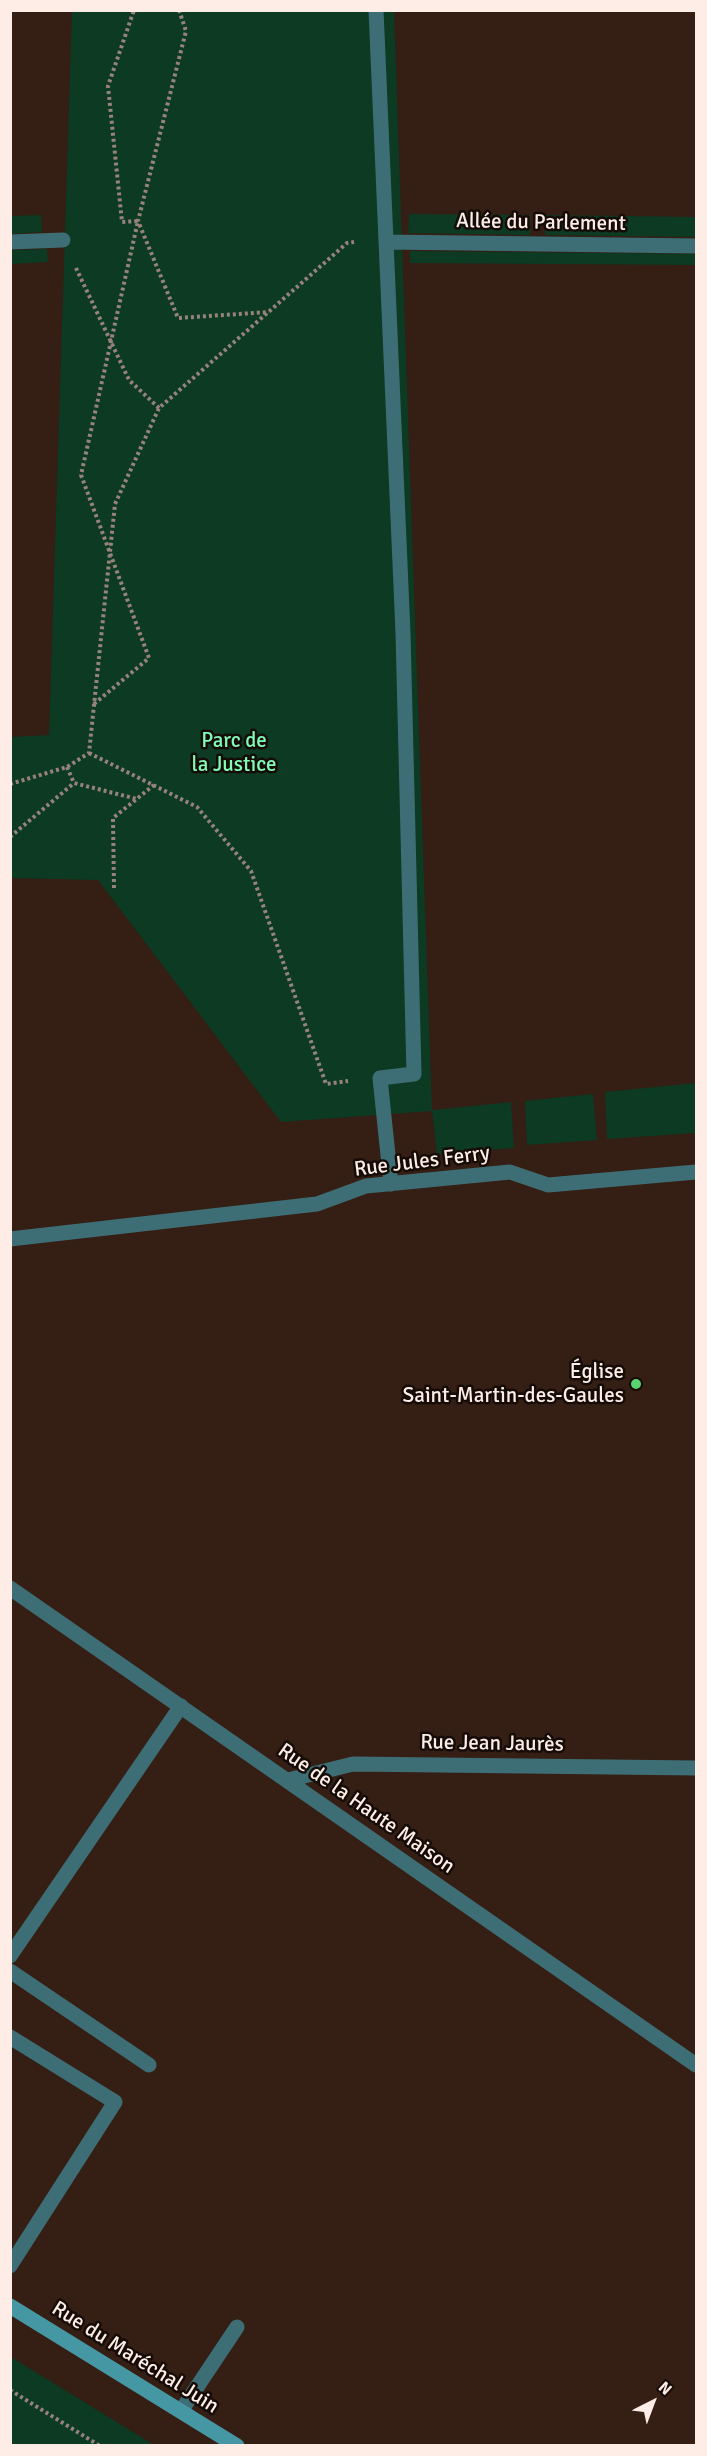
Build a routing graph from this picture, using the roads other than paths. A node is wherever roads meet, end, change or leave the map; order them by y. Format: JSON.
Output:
{"nodes":[{"id":1,"x":376,"y":10,"type":"edge"},
{"id":2,"x":63,"y":240,"type":"road end"},
{"id":3,"x":10,"y":242,"type":"edge"},
{"id":4,"x":386,"y":242,"type":"junction"},
{"id":5,"x":696,"y":246,"type":"edge"},
{"id":6,"x":696,"y":1172,"type":"edge"},
{"id":7,"x":391,"y":1184,"type":"junction"},
{"id":8,"x":10,"y":1239,"type":"edge"},
{"id":9,"x":10,"y":1588,"type":"edge"},
{"id":10,"x":181,"y":1706,"type":"junction"},
{"id":11,"x":696,"y":1768,"type":"edge"},
{"id":12,"x":288,"y":1780,"type":"junction"},
{"id":13,"x":10,"y":1956,"type":"edge"},
{"id":14,"x":10,"y":1971,"type":"edge"},
{"id":15,"x":10,"y":2037,"type":"edge"},
{"id":16,"x":696,"y":2064,"type":"edge"},
{"id":17,"x":149,"y":2065,"type":"dead end"},
{"id":18,"x":10,"y":2266,"type":"edge"},
{"id":19,"x":10,"y":2306,"type":"edge"},
{"id":20,"x":237,"y":2327,"type":"dead end"},
{"id":21,"x":181,"y":2411,"type":"junction"},
{"id":22,"x":237,"y":2445,"type":"edge"}],
"edges":[{"from":1,"to":4,"type":"street"},
{"from":2,"to":3,"type":"street"},
{"from":4,"to":5,"type":"street","name":"Allée du Parlement"},
{"from":4,"to":7,"type":"street"},
{"from":6,"to":7,"type":"street","name":"Rue Jules Ferry"},
{"from":7,"to":8,"type":"street","name":"Rue Jules Ferry"},
{"from":9,"to":10,"type":"street","name":"Rue de la Haute Maison"},
{"from":10,"to":12,"type":"street","name":"Rue de la Haute Maison"},
{"from":10,"to":13,"type":"street"},
{"from":11,"to":12,"type":"street","name":"Rue Jean Jaurès"},
{"from":12,"to":16,"type":"street","name":"Rue de la Haute Maison"},
{"from":14,"to":17,"type":"street"},
{"from":15,"to":18,"type":"street"},
{"from":19,"to":21,"type":"street","name":"Rue du Maréchal Juin"},
{"from":20,"to":21,"type":"street"},
{"from":21,"to":22,"type":"street","name":"Rue du Maréchal Juin"}]}
